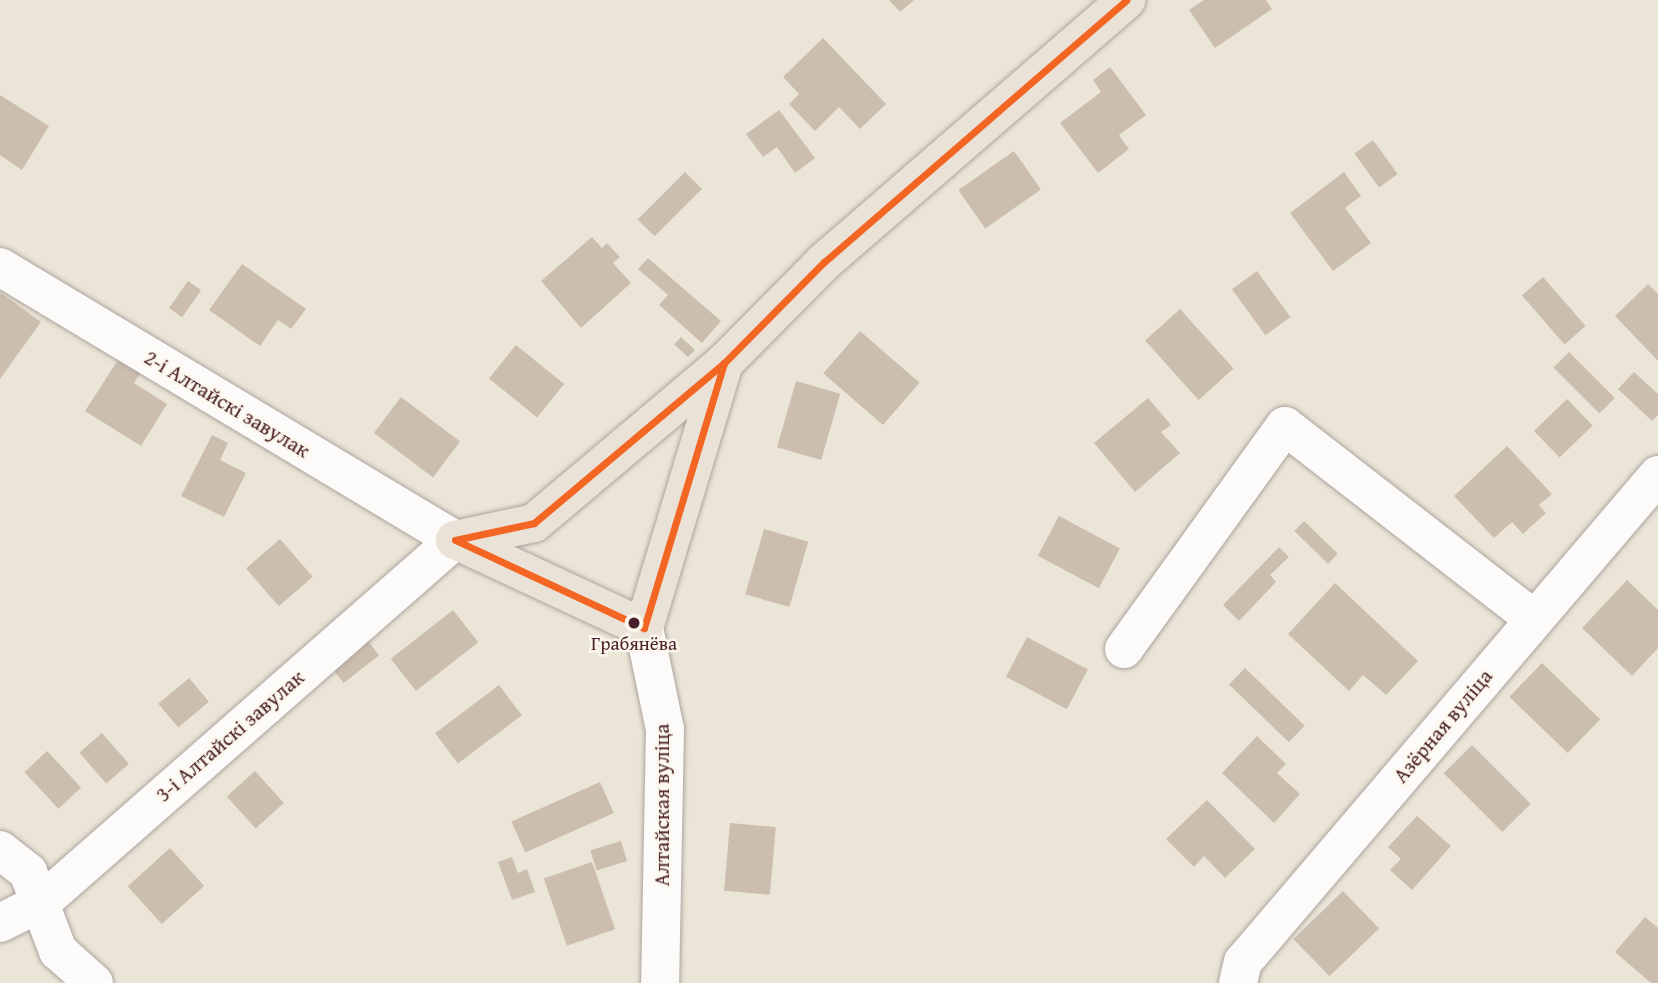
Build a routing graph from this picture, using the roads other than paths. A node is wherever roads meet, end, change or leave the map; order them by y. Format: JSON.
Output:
{"nodes":[{"id":1,"x":1126,"y":0,"type":"edge"},
{"id":2,"x":0,"y":267,"type":"edge"},
{"id":3,"x":724,"y":363,"type":"junction"},
{"id":4,"x":1658,"y":475,"type":"edge"},
{"id":5,"x":455,"y":540,"type":"junction"},
{"id":6,"x":1534,"y":619,"type":"junction"},
{"id":7,"x":644,"y":628,"type":"junction"},
{"id":8,"x":1124,"y":649,"type":"dead end"},
{"id":9,"x":0,"y":850,"type":"edge"},
{"id":10,"x":42,"y":902,"type":"junction"},
{"id":11,"x":0,"y":923,"type":"edge"},
{"id":12,"x":94,"y":983,"type":"edge"},
{"id":13,"x":660,"y":983,"type":"edge"},
{"id":14,"x":1238,"y":983,"type":"edge"}],
"edges":[{"from":1,"to":3,"type":"main road","name":"Алтайская вуліца"},
{"from":2,"to":5,"type":"street","name":"2-і Алтайскі завулак"},
{"from":3,"to":5,"type":"main road","name":"Алтайская вуліца"},
{"from":3,"to":7,"type":"main road","name":"Алтайская вуліца"},
{"from":4,"to":6,"type":"street","name":"Азёрная вуліца"},
{"from":5,"to":7,"type":"main road"},
{"from":5,"to":10,"type":"street","name":"3-і Алтайскі завулак"},
{"from":6,"to":8,"type":"street"},
{"from":6,"to":14,"type":"street","name":"Азёрная вуліца"},
{"from":7,"to":13,"type":"street","name":"Алтайская вуліца"},
{"from":9,"to":10,"type":"street"},
{"from":10,"to":11,"type":"street","name":"3-і Алтайскі завулак"},
{"from":10,"to":12,"type":"street"}]}
